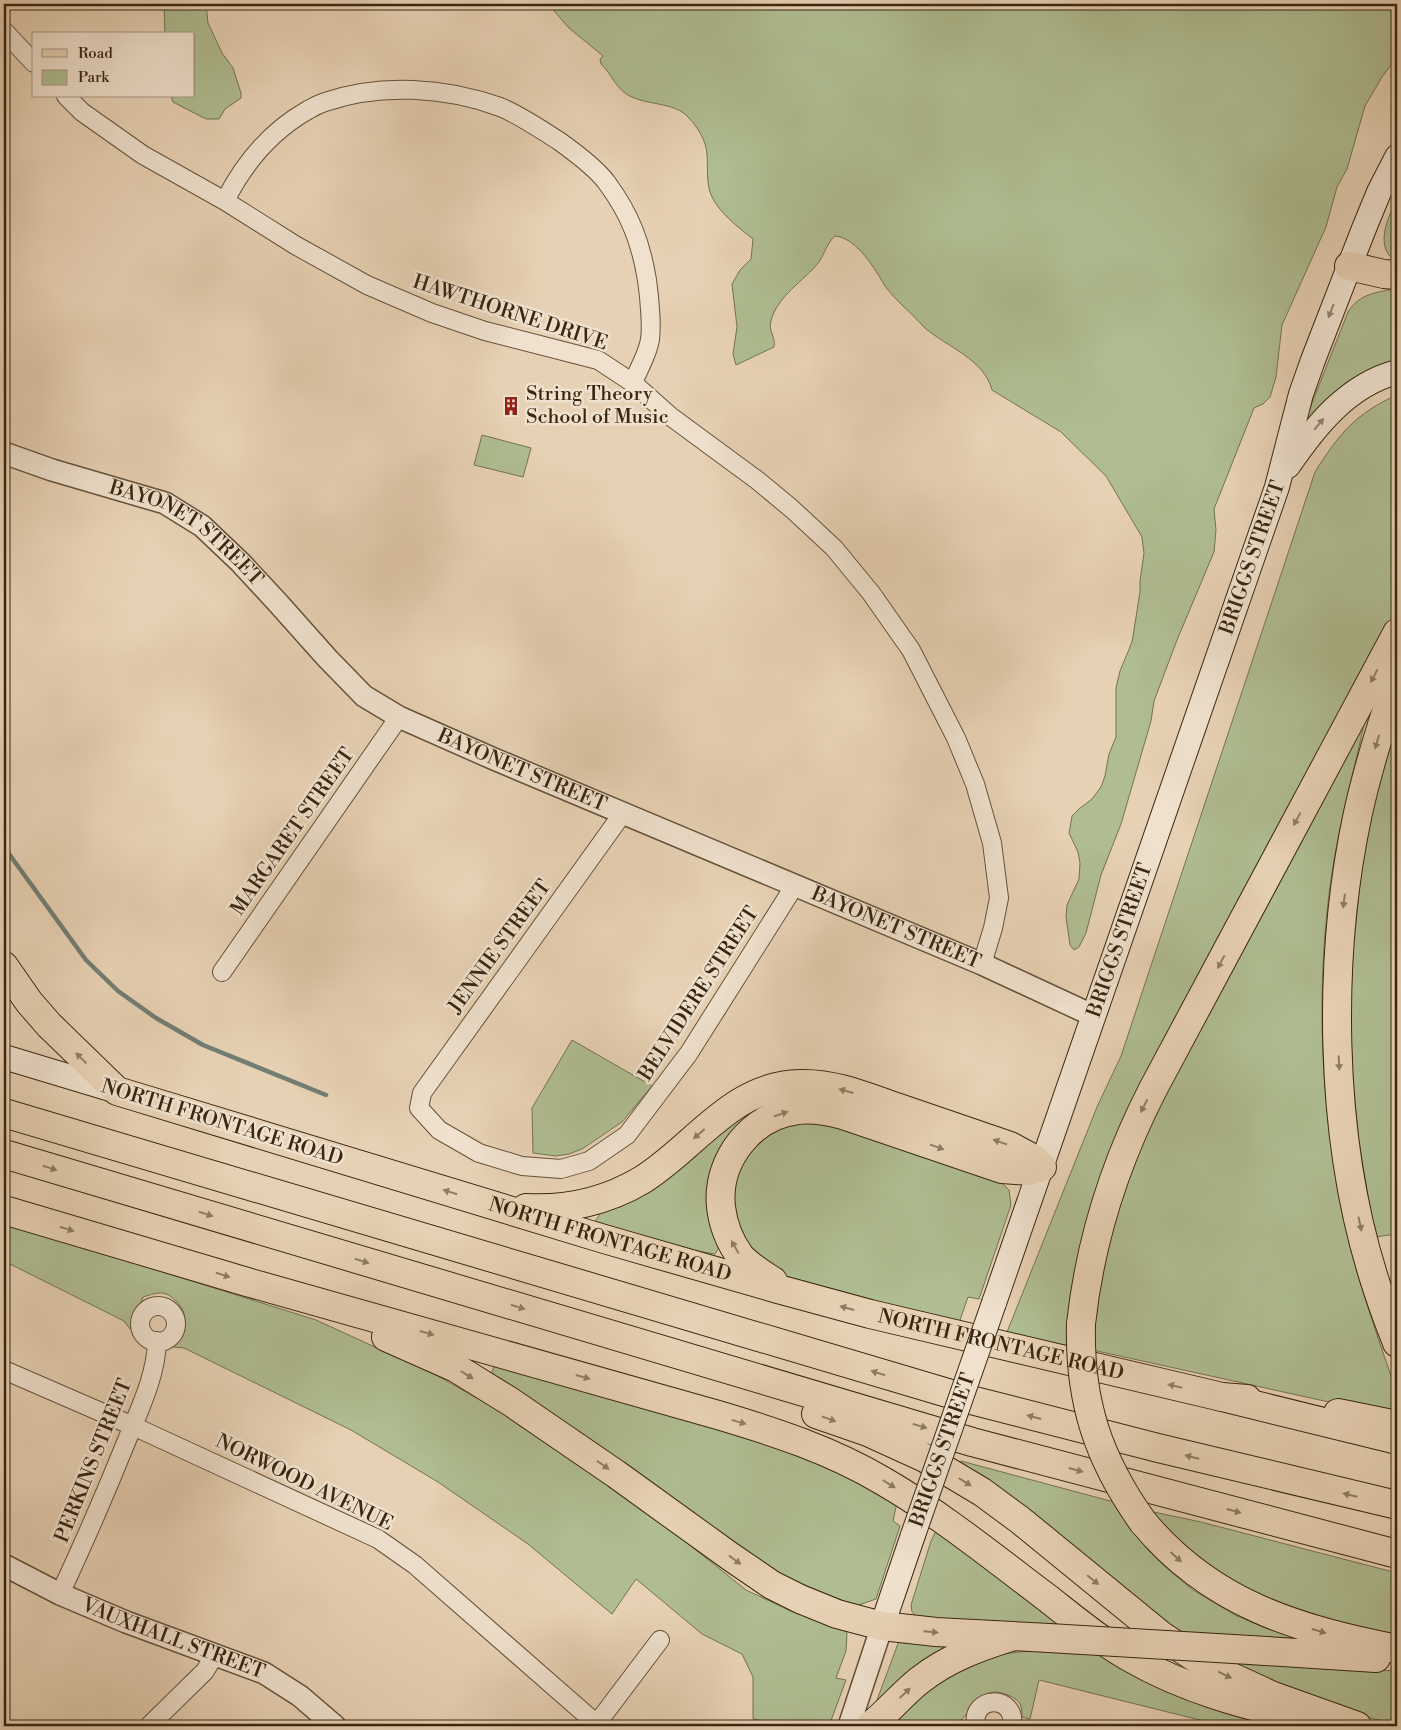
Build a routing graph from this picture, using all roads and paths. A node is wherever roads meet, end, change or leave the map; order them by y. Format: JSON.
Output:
{"nodes":[{"id":1,"x":4,"y":31,"type":"edge"},
{"id":2,"x":32,"y":61,"type":"edge"},
{"id":3,"x":68,"y":98,"type":"edge"},
{"id":4,"x":1397,"y":156,"type":"edge"},
{"id":5,"x":225,"y":201,"type":"junction"},
{"id":6,"x":1349,"y":266,"type":"junction"},
{"id":7,"x":1397,"y":275,"type":"edge"},
{"id":8,"x":1397,"y":372,"type":"edge"},
{"id":9,"x":633,"y":383,"type":"junction"},
{"id":10,"x":4,"y":453,"type":"edge"},
{"id":11,"x":1280,"y":478,"type":"junction"},
{"id":12,"x":1397,"y":633,"type":"edge"},
{"id":13,"x":1397,"y":679,"type":"edge"},
{"id":14,"x":400,"y":717,"type":"junction"},
{"id":15,"x":623,"y":813,"type":"junction"},
{"id":16,"x":795,"y":885,"type":"junction"},
{"id":17,"x":982,"y":964,"type":"junction"},
{"id":18,"x":4,"y":966,"type":"edge"},
{"id":19,"x":222,"y":972,"type":"dead end"},
{"id":20,"x":1094,"y":1016,"type":"junction"},
{"id":21,"x":4,"y":1057,"type":"edge"},
{"id":22,"x":117,"y":1091,"type":"junction"},
{"id":23,"x":418,"y":1108,"type":"joint"},
{"id":24,"x":4,"y":1112,"type":"edge"},
{"id":25,"x":4,"y":1154,"type":"edge"},
{"id":26,"x":1042,"y":1167,"type":"junction"},
{"id":27,"x":497,"y":1206,"type":"junction"},
{"id":28,"x":4,"y":1210,"type":"edge"},
{"id":29,"x":262,"y":1287,"type":"junction"},
{"id":30,"x":802,"y":1296,"type":"junction"},
{"id":31,"x":157,"y":1342,"type":"dead end"},
{"id":32,"x":1397,"y":1343,"type":"edge"},
{"id":33,"x":4,"y":1370,"type":"edge"},
{"id":34,"x":739,"y":1373,"type":"junction"},
{"id":35,"x":1222,"y":1398,"type":"junction"},
{"id":36,"x":1397,"y":1425,"type":"edge"},
{"id":37,"x":133,"y":1426,"type":"junction"},
{"id":38,"x":1397,"y":1440,"type":"edge"},
{"id":39,"x":1397,"y":1505,"type":"edge"},
{"id":40,"x":1397,"y":1554,"type":"edge"},
{"id":41,"x":4,"y":1566,"type":"edge"},
{"id":42,"x":60,"y":1594,"type":"junction"},
{"id":43,"x":882,"y":1626,"type":"junction"},
{"id":44,"x":1014,"y":1636,"type":"junction"},
{"id":45,"x":660,"y":1640,"type":"dead end"},
{"id":46,"x":1397,"y":1649,"type":"edge"},
{"id":47,"x":214,"y":1654,"type":"junction"},
{"id":48,"x":1397,"y":1660,"type":"edge"},
{"id":49,"x":597,"y":1725,"type":"edge"},
{"id":50,"x":149,"y":1726,"type":"edge"},
{"id":51,"x":335,"y":1726,"type":"edge"},
{"id":52,"x":849,"y":1726,"type":"edge"},
{"id":53,"x":870,"y":1726,"type":"edge"},
{"id":54,"x":976,"y":1726,"type":"edge"},
{"id":55,"x":1012,"y":1726,"type":"edge"},
{"id":56,"x":1347,"y":1726,"type":"edge"},
{"id":57,"x":1357,"y":1726,"type":"edge"}],
"edges":[{"from":1,"to":2,"type":"street"},
{"from":3,"to":5,"type":"street","name":"HAWTHORNE DRIVE"},
{"from":4,"to":6,"type":"main road","name":"BRIGGS STREET"},
{"from":5,"to":9,"type":"street","name":"HAWTHORNE DRIVE"},
{"from":5,"to":9,"type":"street"},
{"from":6,"to":7,"type":"main road"},
{"from":6,"to":11,"type":"main road","name":"BRIGGS STREET","one_way":true},
{"from":11,"to":8,"type":"main road","one_way":true},
{"from":9,"to":17,"type":"street","name":"HAWTHORNE DRIVE"},
{"from":10,"to":14,"type":"street","name":"BAYONET STREET"},
{"from":11,"to":20,"type":"main road","name":"BRIGGS STREET"},
{"from":12,"to":46,"type":"main road","one_way":true,"bridge":true},
{"from":13,"to":32,"type":"main road","one_way":true},
{"from":14,"to":15,"type":"street","name":"BAYONET STREET"},
{"from":14,"to":19,"type":"street","name":"MARGARET STREET"},
{"from":15,"to":16,"type":"street","name":"BAYONET STREET"},
{"from":15,"to":23,"type":"street","name":"JENNIE STREET"},
{"from":16,"to":17,"type":"street","name":"BAYONET STREET"},
{"from":16,"to":23,"type":"street","name":"BELVIDERE STREET"},
{"from":17,"to":20,"type":"street","name":"BAYONET STREET"},
{"from":22,"to":18,"type":"main road","one_way":true},
{"from":20,"to":26,"type":"main road","name":"BRIGGS STREET"},
{"from":21,"to":22,"type":"main road","name":"NORTH FRONTAGE ROAD"},
{"from":27,"to":22,"type":"main road","name":"NORTH FRONTAGE ROAD","one_way":true},
{"from":39,"to":24,"type":"main road","one_way":true},
{"from":25,"to":34,"type":"main road","one_way":true},
{"from":26,"to":27,"type":"main road","one_way":true},
{"from":30,"to":26,"type":"main road","one_way":true},
{"from":26,"to":43,"type":"main road","name":"BRIGGS STREET","bridge":true},
{"from":27,"to":30,"type":"main road","name":"NORTH FRONTAGE ROAD"},
{"from":28,"to":29,"type":"main road","one_way":true},
{"from":29,"to":43,"type":"main road","one_way":true},
{"from":29,"to":56,"type":"main road","one_way":true},
{"from":35,"to":30,"type":"main road","name":"NORTH FRONTAGE ROAD","one_way":true},
{"from":31,"to":37,"type":"street","name":"PERKINS STREET"},
{"from":33,"to":37,"type":"street","name":"NORWOOD AVENUE"},
{"from":34,"to":40,"type":"main road","one_way":true},
{"from":34,"to":57,"type":"main road","one_way":true},
{"from":35,"to":36,"type":"main road"},
{"from":35,"to":38,"type":"main road"},
{"from":37,"to":42,"type":"street","name":"PERKINS STREET"},
{"from":37,"to":49,"type":"street","name":"NORWOOD AVENUE"},
{"from":41,"to":42,"type":"street","name":"VAUXHALL STREET"},
{"from":42,"to":47,"type":"street","name":"VAUXHALL STREET"},
{"from":43,"to":44,"type":"main road","one_way":true},
{"from":43,"to":52,"type":"street","name":"BRIGGS STREET"},
{"from":44,"to":48,"type":"main road","bridge":true},
{"from":53,"to":44,"type":"main road","one_way":true},
{"from":45,"to":49,"type":"street"},
{"from":47,"to":50,"type":"street"},
{"from":47,"to":51,"type":"street","name":"VAUXHALL STREET"},
{"from":54,"to":55,"type":"street"}]}
